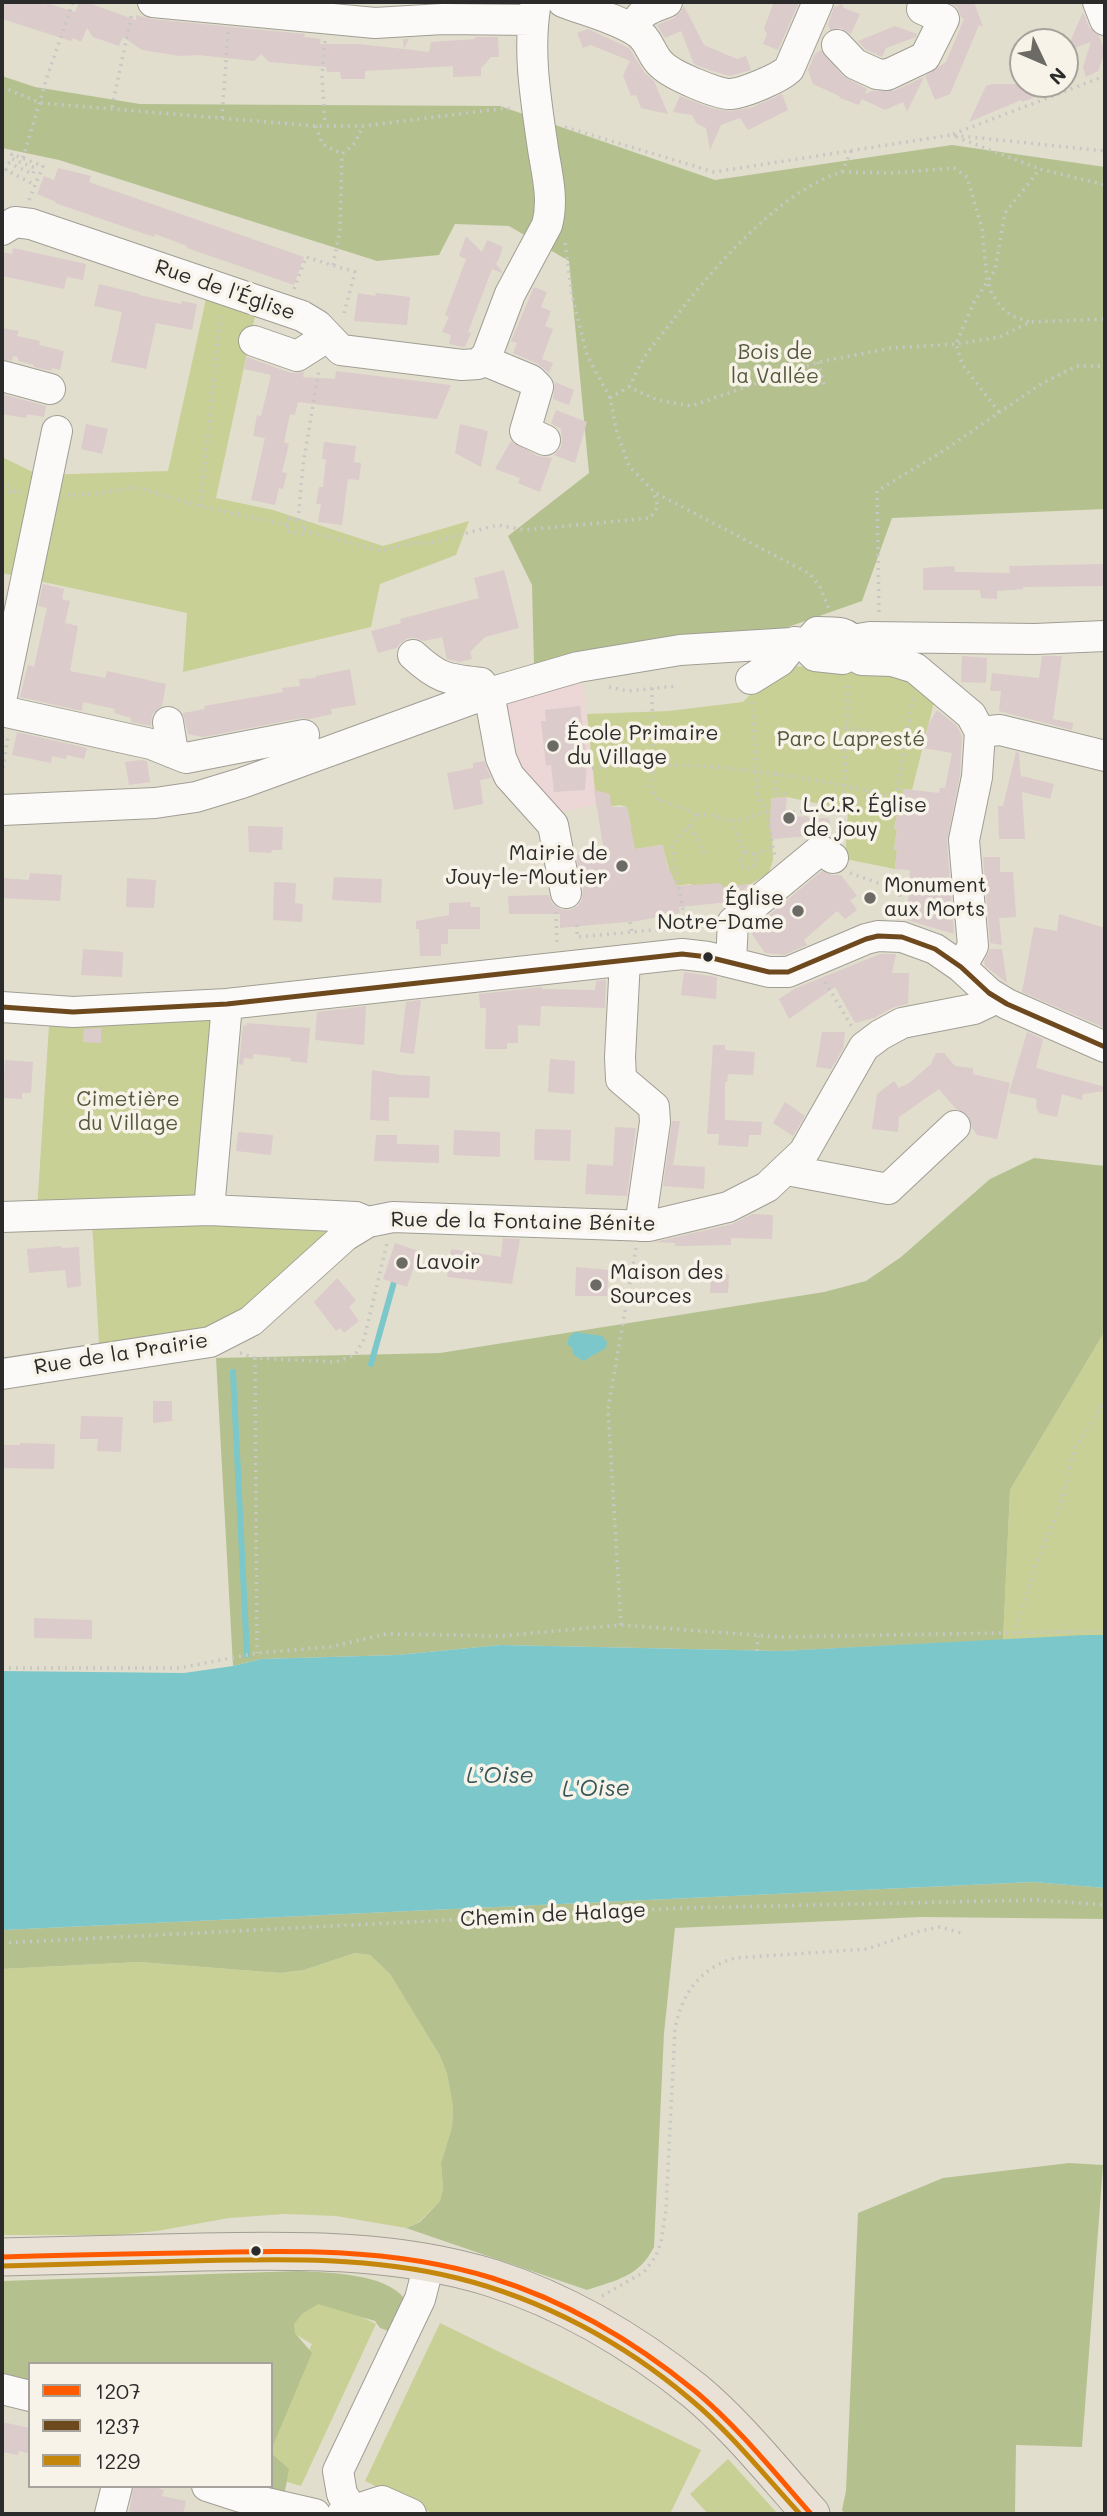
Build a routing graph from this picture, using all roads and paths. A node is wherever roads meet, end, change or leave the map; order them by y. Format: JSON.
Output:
{"nodes":[{"id":1,"x":73,"y":2,"type":"edge"},
{"id":2,"x":134,"y":2,"type":"edge"},
{"id":3,"x":153,"y":2,"type":"edge"},
{"id":4,"x":563,"y":2,"type":"edge"},
{"id":5,"x":667,"y":2,"type":"edge"},
{"id":6,"x":818,"y":2,"type":"edge"},
{"id":7,"x":1098,"y":2,"type":"edge"},
{"id":8,"x":930,"y":9,"type":"dead end"},
{"id":9,"x":446,"y":10,"type":"edge"},
{"id":10,"x":229,"y":11,"type":"junction"},
{"id":11,"x":534,"y":11,"type":"edge"},
{"id":12,"x":326,"y":18,"type":"junction"},
{"id":13,"x":1105,"y":20,"type":"edge"},
{"id":14,"x":633,"y":29,"type":"junction"},
{"id":15,"x":822,"y":39,"type":"junction"},
{"id":16,"x":1105,"y":76,"type":"edge"},
{"id":17,"x":2,"y":88,"type":"edge"},
{"id":18,"x":41,"y":103,"type":"junction"},
{"id":19,"x":112,"y":107,"type":"junction"},
{"id":20,"x":222,"y":118,"type":"junction"},
{"id":21,"x":547,"y":121,"type":"junction"},
{"id":22,"x":316,"y":125,"type":"junction"},
{"id":23,"x":325,"y":125,"type":"junction"},
{"id":24,"x":363,"y":126,"type":"junction"},
{"id":25,"x":951,"y":135,"type":"junction"},
{"id":26,"x":852,"y":150,"type":"junction"},
{"id":27,"x":1105,"y":151,"type":"edge"},
{"id":28,"x":342,"y":154,"type":"junction"},
{"id":29,"x":23,"y":158,"type":"junction"},
{"id":30,"x":1040,"y":169,"type":"junction"},
{"id":31,"x":842,"y":172,"type":"junction"},
{"id":32,"x":1105,"y":185,"type":"edge"},
{"id":33,"x":550,"y":214,"type":"junction"},
{"id":34,"x":2,"y":230,"type":"edge"},
{"id":35,"x":333,"y":265,"type":"junction"},
{"id":36,"x":987,"y":279,"type":"junction"},
{"id":37,"x":223,"y":289,"type":"junction"},
{"id":38,"x":294,"y":289,"type":"dead end"},
{"id":39,"x":345,"y":311,"type":"dead end"},
{"id":40,"x":1105,"y":319,"type":"edge"},
{"id":41,"x":1030,"y":322,"type":"junction"},
{"id":42,"x":327,"y":337,"type":"junction"},
{"id":43,"x":254,"y":341,"type":"dead end"},
{"id":44,"x":956,"y":344,"type":"junction"},
{"id":45,"x":483,"y":360,"type":"junction"},
{"id":46,"x":818,"y":362,"type":"junction"},
{"id":47,"x":1105,"y":366,"type":"edge"},
{"id":48,"x":2,"y":376,"type":"edge"},
{"id":49,"x":316,"y":384,"type":"dead end"},
{"id":50,"x":629,"y":387,"type":"junction"},
{"id":51,"x":50,"y":389,"type":"dead end"},
{"id":52,"x":825,"y":389,"type":"dead end"},
{"id":53,"x":610,"y":398,"type":"junction"},
{"id":54,"x":999,"y":412,"type":"junction"},
{"id":55,"x":57,"y":431,"type":"dead end"},
{"id":56,"x":545,"y":440,"type":"dead end"},
{"id":57,"x":2,"y":482,"type":"edge"},
{"id":58,"x":654,"y":492,"type":"junction"},
{"id":59,"x":29,"y":493,"type":"junction"},
{"id":60,"x":2,"y":494,"type":"edge"},
{"id":61,"x":200,"y":506,"type":"junction"},
{"id":62,"x":298,"y":520,"type":"junction"},
{"id":63,"x":287,"y":525,"type":"junction"},
{"id":64,"x":303,"y":530,"type":"junction"},
{"id":65,"x":879,"y":611,"type":"dead end"},
{"id":66,"x":1105,"y":636,"type":"edge"},
{"id":67,"x":802,"y":642,"type":"junction"},
{"id":68,"x":849,"y":642,"type":"junction"},
{"id":69,"x":413,"y":655,"type":"dead end"},
{"id":70,"x":751,"y":680,"type":"dead end"},
{"id":71,"x":847,"y":685,"type":"dead end"},
{"id":72,"x":652,"y":688,"type":"dead end"},
{"id":73,"x":914,"y":692,"type":"dead end"},
{"id":74,"x":489,"y":693,"type":"junction"},
{"id":75,"x":2,"y":696,"type":"edge"},
{"id":76,"x":2,"y":711,"type":"edge"},
{"id":77,"x":752,"y":714,"type":"dead end"},
{"id":78,"x":168,"y":722,"type":"dead end"},
{"id":79,"x":845,"y":727,"type":"junction"},
{"id":80,"x":980,"y":732,"type":"junction"},
{"id":81,"x":304,"y":735,"type":"dead end"},
{"id":82,"x":906,"y":739,"type":"junction"},
{"id":83,"x":6,"y":746,"type":"dead end"},
{"id":84,"x":173,"y":753,"type":"junction"},
{"id":85,"x":1105,"y":756,"type":"edge"},
{"id":86,"x":653,"y":764,"type":"junction"},
{"id":87,"x":592,"y":768,"type":"dead end"},
{"id":88,"x":757,"y":771,"type":"junction"},
{"id":89,"x":776,"y":774,"type":"junction"},
{"id":90,"x":2,"y":775,"type":"edge"},
{"id":91,"x":845,"y":785,"type":"junction"},
{"id":92,"x":783,"y":797,"type":"dead end"},
{"id":93,"x":2,"y":810,"type":"edge"},
{"id":94,"x":844,"y":810,"type":"junction"},
{"id":95,"x":768,"y":812,"type":"junction"},
{"id":96,"x":786,"y":812,"type":"dead end"},
{"id":97,"x":697,"y":816,"type":"junction"},
{"id":98,"x":732,"y":820,"type":"junction"},
{"id":99,"x":690,"y":827,"type":"junction"},
{"id":100,"x":744,"y":851,"type":"junction"},
{"id":101,"x":704,"y":853,"type":"dead end"},
{"id":102,"x":755,"y":855,"type":"junction"},
{"id":103,"x":841,"y":858,"type":"junction"},
{"id":104,"x":566,"y":893,"type":"joint"},
{"id":105,"x":630,"y":922,"type":"dead end"},
{"id":106,"x":577,"y":925,"type":"dead end"},
{"id":107,"x":686,"y":927,"type":"junction"},
{"id":108,"x":632,"y":931,"type":"junction"},
{"id":109,"x":866,"y":939,"type":"junction"},
{"id":110,"x":731,"y":949,"type":"junction"},
{"id":111,"x":625,"y":960,"type":"junction"},
{"id":112,"x":558,"y":967,"type":"junction"},
{"id":113,"x":961,"y":967,"type":"junction"},
{"id":114,"x":832,"y":993,"type":"dead end"},
{"id":115,"x":997,"y":998,"type":"junction"},
{"id":116,"x":2,"y":1007,"type":"edge"},
{"id":117,"x":221,"y":1012,"type":"junction"},
{"id":118,"x":864,"y":1047,"type":"junction"},
{"id":119,"x":1105,"y":1047,"type":"edge"},
{"id":120,"x":955,"y":1126,"type":"dead end"},
{"id":121,"x":787,"y":1170,"type":"junction"},
{"id":122,"x":209,"y":1210,"type":"junction"},
{"id":123,"x":2,"y":1217,"type":"edge"},
{"id":124,"x":381,"y":1220,"type":"junction"},
{"id":125,"x":640,"y":1226,"type":"junction"},
{"id":126,"x":210,"y":1342,"type":"junction"},
{"id":127,"x":255,"y":1358,"type":"junction"},
{"id":128,"x":2,"y":1374,"type":"edge"},
{"id":129,"x":1105,"y":1401,"type":"edge"},
{"id":130,"x":621,"y":1625,"type":"junction"},
{"id":131,"x":1105,"y":1631,"type":"edge"},
{"id":132,"x":1014,"y":1634,"type":"junction"},
{"id":133,"x":758,"y":1636,"type":"junction"},
{"id":134,"x":757,"y":1651,"type":"dead end"},
{"id":135,"x":257,"y":1653,"type":"junction"},
{"id":136,"x":2,"y":1668,"type":"edge"},
{"id":137,"x":1105,"y":1905,"type":"edge"},
{"id":138,"x":965,"y":1934,"type":"dead end"},
{"id":139,"x":2,"y":1943,"type":"edge"},
{"id":140,"x":2,"y":2257,"type":"edge"},
{"id":141,"x":429,"y":2264,"type":"junction"},
{"id":142,"x":586,"y":2316,"type":"junction"},
{"id":143,"x":2,"y":2389,"type":"edge"},
{"id":144,"x":28,"y":2396,"type":"edge"},
{"id":145,"x":342,"y":2460,"type":"junction"},
{"id":146,"x":116,"y":2488,"type":"edge"},
{"id":147,"x":213,"y":2488,"type":"edge"},
{"id":148,"x":350,"y":2513,"type":"edge"},
{"id":149,"x":110,"y":2514,"type":"edge"},
{"id":150,"x":314,"y":2514,"type":"edge"},
{"id":151,"x":411,"y":2514,"type":"edge"},
{"id":152,"x":811,"y":2514,"type":"edge"}],
"edges":[{"from":1,"to":18,"type":"path"},
{"from":2,"to":19,"type":"path"},
{"from":3,"to":10,"type":"street"},
{"from":4,"to":14,"type":"street"},
{"from":5,"to":14,"type":"street"},
{"from":6,"to":15,"type":"street"},
{"from":7,"to":13,"type":"street"},
{"from":8,"to":15,"type":"street"},
{"from":9,"to":11,"type":"street"},
{"from":9,"to":12,"type":"street"},
{"from":10,"to":12,"type":"street"},
{"from":10,"to":20,"type":"path"},
{"from":11,"to":21,"type":"street"},
{"from":12,"to":23,"type":"path"},
{"from":14,"to":15,"type":"street"},
{"from":16,"to":25,"type":"path"},
{"from":17,"to":18,"type":"path"},
{"from":18,"to":19,"type":"path"},
{"from":18,"to":29,"type":"path"},
{"from":19,"to":20,"type":"path"},
{"from":20,"to":22,"type":"path"},
{"from":21,"to":24,"type":"path"},
{"from":21,"to":26,"type":"path"},
{"from":21,"to":33,"type":"street"},
{"from":22,"to":23,"type":"path"},
{"from":22,"to":28,"type":"path"},
{"from":23,"to":24,"type":"path"},
{"from":24,"to":28,"type":"path"},
{"from":25,"to":26,"type":"path"},
{"from":25,"to":27,"type":"path"},
{"from":25,"to":30,"type":"path"},
{"from":26,"to":31,"type":"path"},
{"from":28,"to":35,"type":"path"},
{"from":29,"to":29,"type":"path"},
{"from":30,"to":32,"type":"path"},
{"from":30,"to":36,"type":"path"},
{"from":31,"to":36,"type":"path"},
{"from":31,"to":50,"type":"path"},
{"from":33,"to":45,"type":"street"},
{"from":33,"to":53,"type":"path"},
{"from":34,"to":37,"type":"street","name":"Rue de l'Église"},
{"from":35,"to":38,"type":"path"},
{"from":35,"to":39,"type":"path"},
{"from":36,"to":41,"type":"path"},
{"from":36,"to":44,"type":"path"},
{"from":37,"to":42,"type":"street","name":"Rue de l'Église"},
{"from":37,"to":61,"type":"path"},
{"from":40,"to":41,"type":"path"},
{"from":41,"to":44,"type":"path"},
{"from":42,"to":43,"type":"street"},
{"from":42,"to":45,"type":"street","name":"Rue de l'Église"},
{"from":44,"to":46,"type":"path"},
{"from":44,"to":54,"type":"path"},
{"from":45,"to":56,"type":"street","name":"Rue de l'Église"},
{"from":46,"to":50,"type":"path"},
{"from":46,"to":52,"type":"path"},
{"from":47,"to":54,"type":"path"},
{"from":48,"to":51,"type":"street"},
{"from":49,"to":62,"type":"path"},
{"from":50,"to":53,"type":"path"},
{"from":53,"to":58,"type":"path"},
{"from":54,"to":65,"type":"path"},
{"from":55,"to":59,"type":"street"},
{"from":57,"to":59,"type":"path"},
{"from":58,"to":64,"type":"path"},
{"from":58,"to":68,"type":"path"},
{"from":59,"to":60,"type":"path"},
{"from":59,"to":61,"type":"path"},
{"from":59,"to":75,"type":"street"},
{"from":61,"to":63,"type":"path"},
{"from":62,"to":63,"type":"path"},
{"from":62,"to":64,"type":"path"},
{"from":63,"to":64,"type":"path"},
{"from":66,"to":68,"type":"street"},
{"from":67,"to":68,"type":"street"},
{"from":67,"to":70,"type":"street"},
{"from":67,"to":74,"type":"street"},
{"from":68,"to":80,"type":"street"},
{"from":69,"to":74,"type":"street"},
{"from":71,"to":79,"type":"path"},
{"from":72,"to":86,"type":"path"},
{"from":73,"to":82,"type":"path"},
{"from":74,"to":93,"type":"street"},
{"from":74,"to":104,"type":"street"},
{"from":76,"to":84,"type":"street"},
{"from":77,"to":88,"type":"path"},
{"from":78,"to":84,"type":"street"},
{"from":79,"to":82,"type":"path"},
{"from":79,"to":91,"type":"path"},
{"from":80,"to":85,"type":"street"},
{"from":80,"to":113,"type":"street"},
{"from":81,"to":84,"type":"street"},
{"from":82,"to":91,"type":"path"},
{"from":83,"to":90,"type":"path"},
{"from":86,"to":87,"type":"path"},
{"from":86,"to":88,"type":"path"},
{"from":86,"to":97,"type":"path"},
{"from":88,"to":89,"type":"path"},
{"from":88,"to":95,"type":"path"},
{"from":89,"to":91,"type":"path"},
{"from":89,"to":92,"type":"path"},
{"from":91,"to":94,"type":"path"},
{"from":94,"to":96,"type":"path"},
{"from":94,"to":103,"type":"path"},
{"from":95,"to":98,"type":"path"},
{"from":95,"to":102,"type":"path"},
{"from":97,"to":98,"type":"path"},
{"from":97,"to":99,"type":"path"},
{"from":98,"to":100,"type":"path"},
{"from":99,"to":101,"type":"path"},
{"from":99,"to":107,"type":"path"},
{"from":100,"to":102,"type":"path"},
{"from":100,"to":102,"type":"path"},
{"from":103,"to":109,"type":"path"},
{"from":103,"to":110,"type":"street"},
{"from":104,"to":112,"type":"path"},
{"from":105,"to":108,"type":"path"},
{"from":106,"to":108,"type":"path"},
{"from":107,"to":108,"type":"path"},
{"from":107,"to":110,"type":"path"},
{"from":109,"to":110,"type":"street"},
{"from":109,"to":113,"type":"street"},
{"from":110,"to":111,"type":"street"},
{"from":111,"to":112,"type":"street"},
{"from":111,"to":125,"type":"street"},
{"from":112,"to":117,"type":"street"},
{"from":113,"to":115,"type":"street"},
{"from":114,"to":118,"type":"path"},
{"from":115,"to":118,"type":"street","name":"Rue de la Fontaine Bénite"},
{"from":115,"to":119,"type":"street"},
{"from":116,"to":117,"type":"street"},
{"from":117,"to":122,"type":"street"},
{"from":118,"to":121,"type":"street","name":"Rue de la Fontaine Bénite"},
{"from":120,"to":121,"type":"street"},
{"from":121,"to":125,"type":"street","name":"Rue de la Fontaine Bénite"},
{"from":122,"to":123,"type":"street","name":"Rue de la Fontaine Bénite"},
{"from":122,"to":124,"type":"street","name":"Rue de la Fontaine Bénite"},
{"from":124,"to":125,"type":"street","name":"Rue de la Fontaine Bénite"},
{"from":124,"to":126,"type":"street","name":"Rue de la Prairie"},
{"from":124,"to":127,"type":"path"},
{"from":125,"to":130,"type":"path"},
{"from":126,"to":127,"type":"path"},
{"from":126,"to":128,"type":"street","name":"Rue de la Prairie"},
{"from":127,"to":135,"type":"path"},
{"from":129,"to":132,"type":"path"},
{"from":130,"to":133,"type":"path"},
{"from":130,"to":135,"type":"path"},
{"from":131,"to":132,"type":"path"},
{"from":132,"to":133,"type":"path"},
{"from":133,"to":134,"type":"path"},
{"from":135,"to":136,"type":"path"},
{"from":137,"to":139,"type":"path","name":"Chemin de Halage"},
{"from":138,"to":142,"type":"path"},
{"from":140,"to":141,"type":"main road"},
{"from":141,"to":142,"type":"main road"},
{"from":141,"to":145,"type":"street"},
{"from":142,"to":152,"type":"main road"},
{"from":143,"to":144,"type":"street"},
{"from":145,"to":148,"type":"street"},
{"from":145,"to":150,"type":"street"},
{"from":146,"to":149,"type":"street"},
{"from":147,"to":150,"type":"street"},
{"from":148,"to":151,"type":"street"}]}
